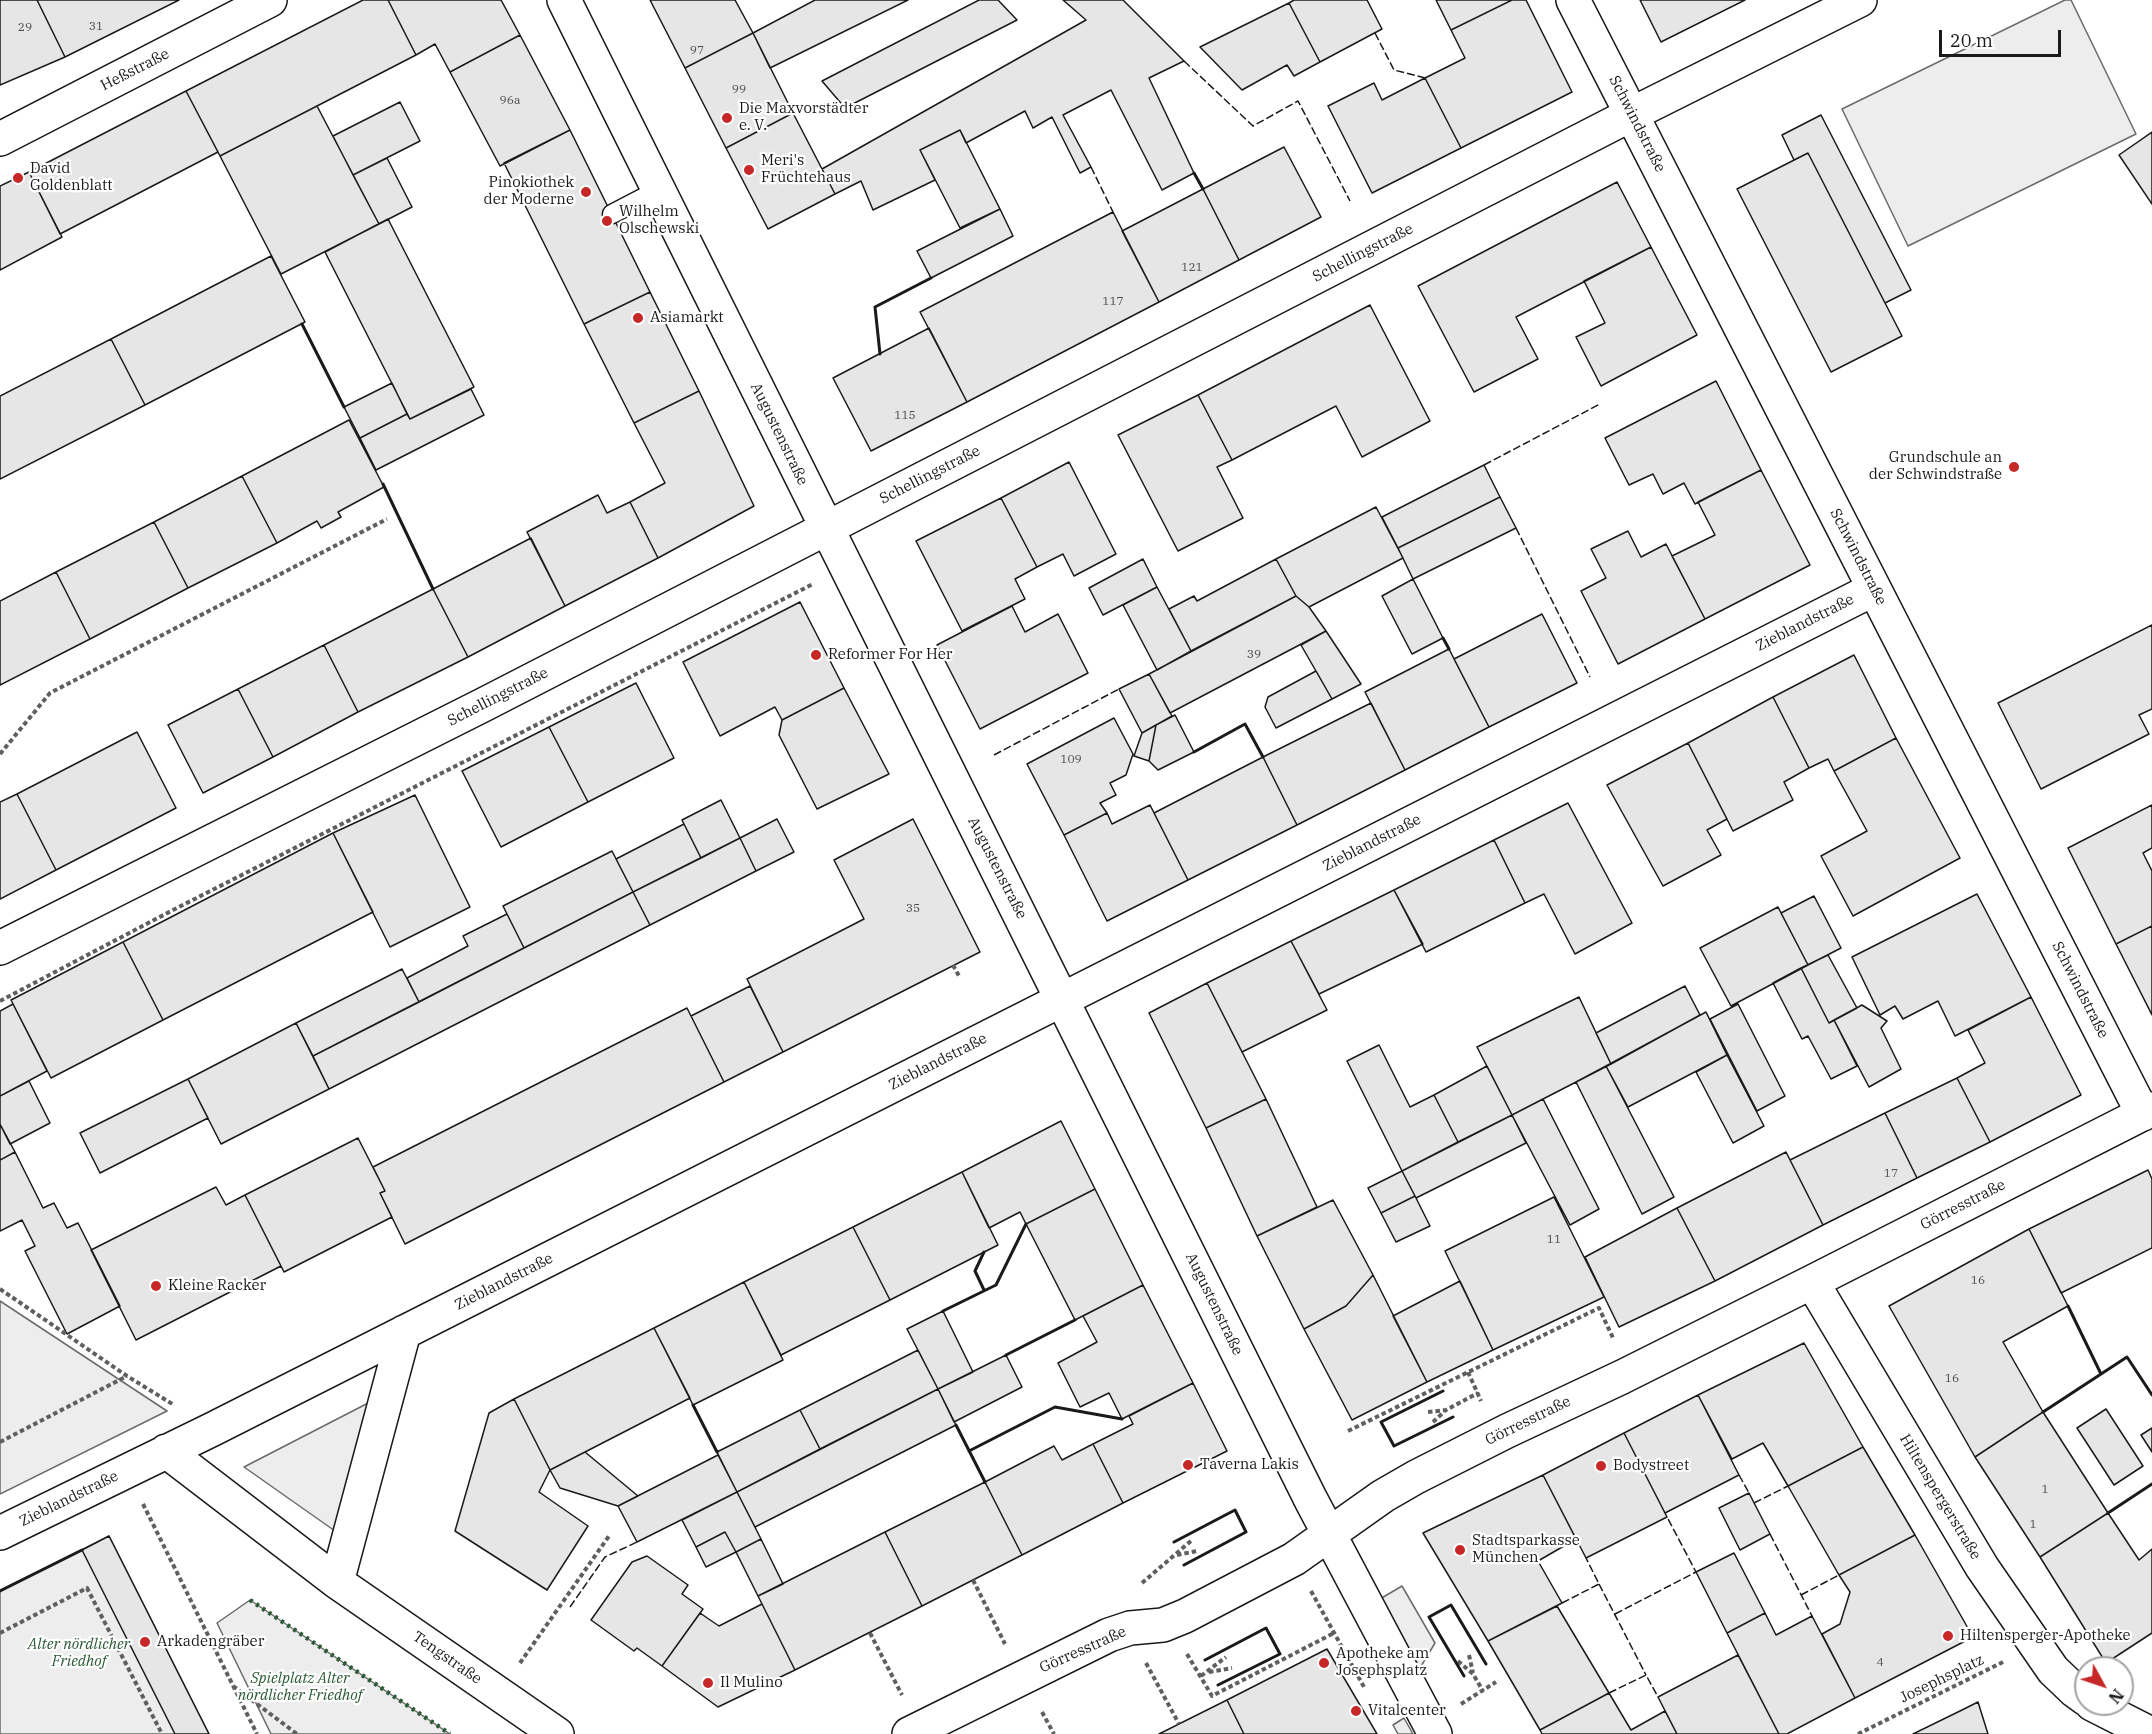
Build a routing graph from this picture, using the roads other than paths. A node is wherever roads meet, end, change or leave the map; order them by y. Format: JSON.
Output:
{"nodes":[{"id":1,"x":270,"y":0,"type":"edge"},
{"id":2,"x":564,"y":0,"type":"edge"},
{"id":3,"x":1573,"y":0,"type":"edge"},
{"id":4,"x":1860,"y":0,"type":"edge"},
{"id":5,"x":1632,"y":114,"type":"junction"},
{"id":6,"x":0,"y":139,"type":"edge"},
{"id":7,"x":658,"y":190,"type":"junction"},
{"id":8,"x":612,"y":214,"type":"dead end"},
{"id":9,"x":826,"y":528,"type":"junction"},
{"id":10,"x":1874,"y":589,"type":"junction"},
{"id":11,"x":0,"y":948,"type":"edge"},
{"id":12,"x":1062,"y":999,"type":"junction"},
{"id":13,"x":2147,"y":1112,"type":"edge"},
{"id":14,"x":1812,"y":1282,"type":"junction"},
{"id":15,"x":404,"y":1332,"type":"junction"},
{"id":16,"x":166,"y":1451,"type":"junction"},
{"id":17,"x":0,"y":1533,"type":"edge"},
{"id":18,"x":1329,"y":1534,"type":"junction"},
{"id":19,"x":338,"y":1582,"type":"junction"},
{"id":20,"x":2074,"y":1690,"type":"edge"},
{"id":21,"x":2116,"y":1716,"type":"edge"},
{"id":22,"x":557,"y":1734,"type":"edge"},
{"id":23,"x":909,"y":1734,"type":"edge"},
{"id":24,"x":1436,"y":1734,"type":"edge"},
{"id":25,"x":2151,"y":1734,"type":"edge"}],
"edges":[{"from":1,"to":6,"type":"street","name":"Heßstraße"},
{"from":2,"to":7,"type":"street","name":"Augustenstraße"},
{"from":3,"to":5,"type":"street","name":"Schwindstraße"},
{"from":4,"to":5,"type":"street","name":"Schellingstraße"},
{"from":5,"to":9,"type":"street","name":"Schellingstraße"},
{"from":5,"to":10,"type":"street","name":"Schwindstraße"},
{"from":7,"to":8,"type":"lane"},
{"from":7,"to":9,"type":"street","name":"Augustenstraße"},
{"from":9,"to":11,"type":"street","name":"Schellingstraße"},
{"from":9,"to":12,"type":"street","name":"Augustenstraße"},
{"from":10,"to":12,"type":"street","name":"Zieblandstraße"},
{"from":10,"to":13,"type":"street","name":"Schwindstraße"},
{"from":12,"to":15,"type":"street","name":"Zieblandstraße"},
{"from":12,"to":18,"type":"street","name":"Augustenstraße"},
{"from":13,"to":14,"type":"street","name":"Görresstraße"},
{"from":14,"to":18,"type":"street","name":"Görresstraße"},
{"from":14,"to":20,"type":"street","name":"Hiltenspergerstraße"},
{"from":15,"to":16,"type":"street","name":"Zieblandstraße"},
{"from":15,"to":19,"type":"street"},
{"from":16,"to":17,"type":"street","name":"Zieblandstraße"},
{"from":16,"to":19,"type":"street","name":"Tengstraße"},
{"from":18,"to":23,"type":"street","name":"Görresstraße"},
{"from":18,"to":24,"type":"street","name":"Augustenstraße"},
{"from":19,"to":22,"type":"street","name":"Tengstraße"},
{"from":21,"to":25,"type":"street"}]}
